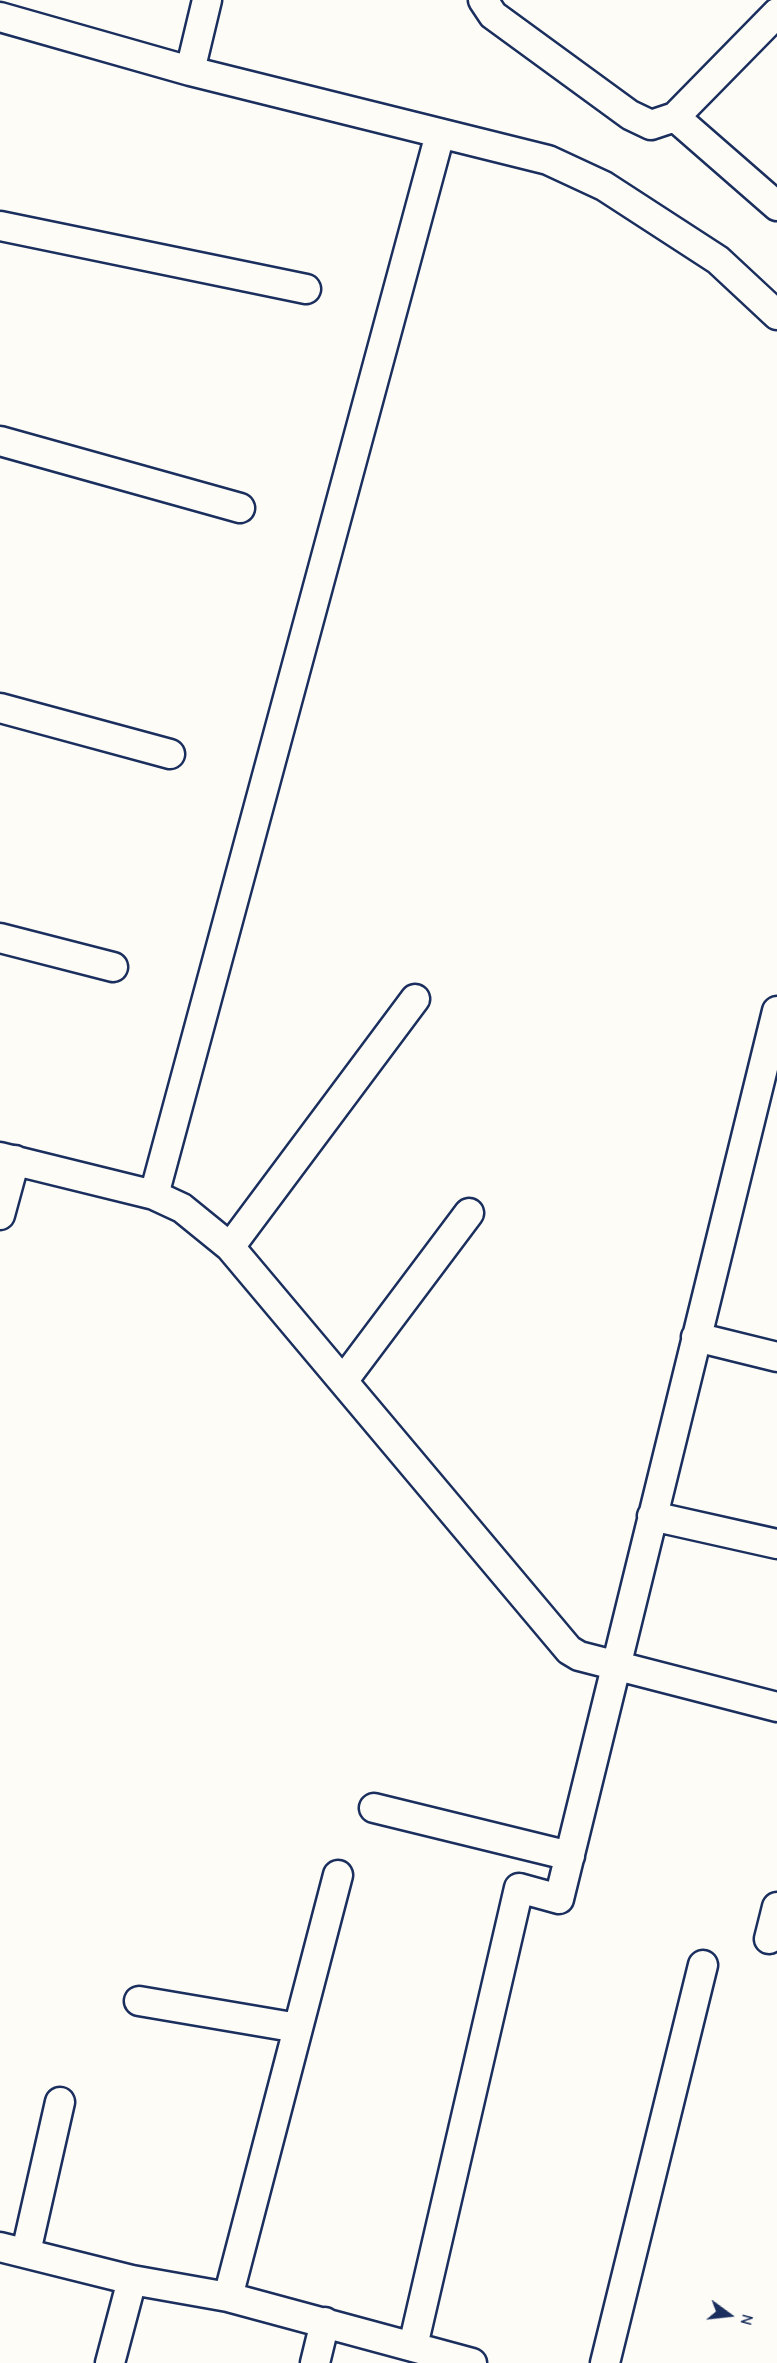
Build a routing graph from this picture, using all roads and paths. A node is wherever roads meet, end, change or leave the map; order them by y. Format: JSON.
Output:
{"nodes":[{"id":1,"x":207,"y":0,"type":"edge"},
{"id":2,"x":483,"y":0,"type":"edge"},
{"id":3,"x":777,"y":13,"type":"edge"},
{"id":4,"x":0,"y":16,"type":"edge"},
{"id":5,"x":190,"y":71,"type":"junction"},
{"id":6,"x":675,"y":117,"type":"junction"},
{"id":7,"x":440,"y":134,"type":"junction"},
{"id":8,"x":777,"y":206,"type":"edge"},
{"id":9,"x":0,"y":226,"type":"edge"},
{"id":10,"x":306,"y":289,"type":"dead end"},
{"id":11,"x":777,"y":315,"type":"edge"},
{"id":12,"x":0,"y":441,"type":"edge"},
{"id":13,"x":240,"y":508,"type":"dead end"},
{"id":14,"x":0,"y":708,"type":"edge"},
{"id":15,"x":170,"y":754,"type":"dead end"},
{"id":16,"x":0,"y":938,"type":"edge"},
{"id":17,"x":113,"y":967,"type":"dead end"},
{"id":18,"x":415,"y":999,"type":"dead end"},
{"id":19,"x":777,"y":1011,"type":"edge"},
{"id":20,"x":8,"y":1159,"type":"edge"},
{"id":21,"x":154,"y":1195,"type":"junction"},
{"id":22,"x":469,"y":1213,"type":"dead end"},
{"id":23,"x":0,"y":1215,"type":"edge"},
{"id":24,"x":230,"y":1247,"type":"junction"},
{"id":25,"x":696,"y":1336,"type":"junction"},
{"id":26,"x":777,"y":1357,"type":"edge"},
{"id":27,"x":343,"y":1381,"type":"junction"},
{"id":28,"x":652,"y":1516,"type":"junction"},
{"id":29,"x":777,"y":1544,"type":"edge"},
{"id":30,"x":616,"y":1665,"type":"junction"},
{"id":31,"x":777,"y":1707,"type":"edge"},
{"id":32,"x":374,"y":1808,"type":"dead end"},
{"id":33,"x":570,"y":1856,"type":"junction"},
{"id":34,"x":338,"y":1875,"type":"dead end"},
{"id":35,"x":777,"y":1907,"type":"edge"},
{"id":36,"x":769,"y":1939,"type":"dead end"},
{"id":37,"x":703,"y":1965,"type":"dead end"},
{"id":38,"x":139,"y":2001,"type":"dead end"},
{"id":39,"x":298,"y":2028,"type":"junction"},
{"id":40,"x":60,"y":2102,"type":"dead end"},
{"id":41,"x":13,"y":2250,"type":"edge"},
{"id":42,"x":132,"y":2280,"type":"junction"},
{"id":43,"x":228,"y":2297,"type":"junction"},
{"id":44,"x":325,"y":2322,"type":"junction"},
{"id":45,"x":413,"y":2346,"type":"junction"},
{"id":46,"x":110,"y":2363,"type":"edge"},
{"id":47,"x":315,"y":2363,"type":"edge"},
{"id":48,"x":472,"y":2363,"type":"edge"},
{"id":49,"x":605,"y":2363,"type":"edge"}],
"edges":[{"from":1,"to":5,"type":"street"},
{"from":2,"to":6,"type":"street"},
{"from":3,"to":6,"type":"street"},
{"from":4,"to":5,"type":"street"},
{"from":5,"to":7,"type":"street"},
{"from":6,"to":8,"type":"street"},
{"from":7,"to":11,"type":"street"},
{"from":7,"to":21,"type":"street"},
{"from":9,"to":10,"type":"street"},
{"from":12,"to":13,"type":"street"},
{"from":14,"to":15,"type":"street"},
{"from":16,"to":17,"type":"street"},
{"from":18,"to":24,"type":"street"},
{"from":19,"to":25,"type":"street"},
{"from":20,"to":21,"type":"street"},
{"from":20,"to":23,"type":"street"},
{"from":21,"to":24,"type":"street"},
{"from":22,"to":27,"type":"street"},
{"from":24,"to":27,"type":"street"},
{"from":25,"to":26,"type":"street"},
{"from":25,"to":28,"type":"street"},
{"from":27,"to":30,"type":"street"},
{"from":28,"to":29,"type":"street"},
{"from":28,"to":30,"type":"street"},
{"from":30,"to":31,"type":"street"},
{"from":30,"to":33,"type":"street"},
{"from":32,"to":33,"type":"street"},
{"from":33,"to":45,"type":"street"},
{"from":34,"to":39,"type":"street"},
{"from":35,"to":36,"type":"street"},
{"from":37,"to":49,"type":"street"},
{"from":38,"to":39,"type":"street"},
{"from":39,"to":43,"type":"street"},
{"from":40,"to":41,"type":"street"},
{"from":41,"to":42,"type":"street"},
{"from":42,"to":43,"type":"street"},
{"from":42,"to":46,"type":"street"},
{"from":43,"to":44,"type":"street"},
{"from":44,"to":45,"type":"street"},
{"from":44,"to":47,"type":"street"},
{"from":45,"to":48,"type":"street"}]}
